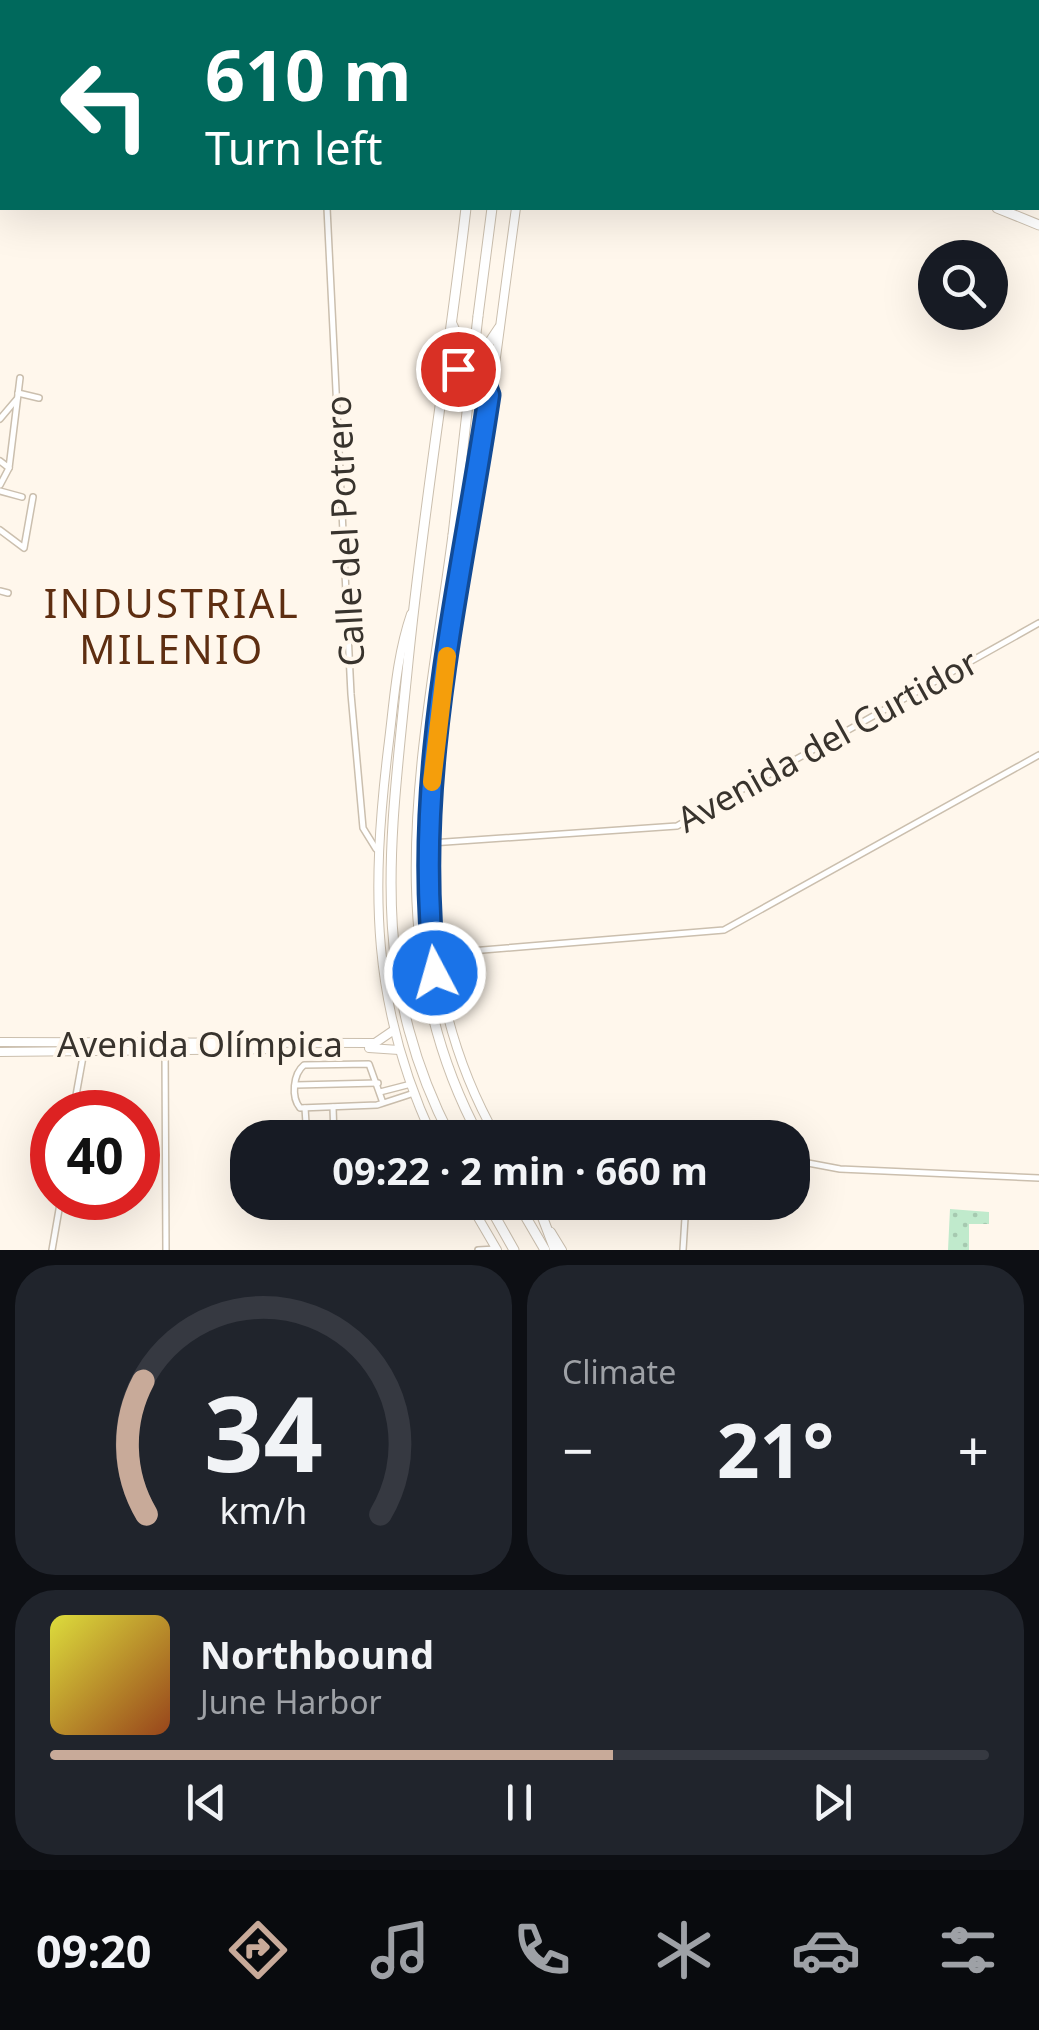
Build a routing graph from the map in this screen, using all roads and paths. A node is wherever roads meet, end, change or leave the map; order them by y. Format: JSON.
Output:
{"nodes":[{"id":1,"x":326,"y":210,"type":"edge"},
{"id":2,"x":466,"y":210,"type":"edge"},
{"id":3,"x":492,"y":210,"type":"edge"},
{"id":4,"x":516,"y":210,"type":"edge"},
{"id":5,"x":1002,"y":210,"type":"edge"},
{"id":6,"x":1039,"y":226,"type":"edge"},
{"id":7,"x":452,"y":322,"type":"junction"},
{"id":8,"x":499,"y":328,"type":"junction"},
{"id":9,"x":20,"y":378,"type":"dead end"},
{"id":10,"x":489,"y":395,"type":"junction"},
{"id":11,"x":18,"y":396,"type":"junction"},
{"id":12,"x":39,"y":398,"type":"dead end"},
{"id":13,"x":440,"y":398,"type":"junction"},
{"id":14,"x":2,"y":417,"type":"edge"},
{"id":15,"x":16,"y":420,"type":"junction"},
{"id":16,"x":0,"y":460,"type":"edge"},
{"id":17,"x":9,"y":468,"type":"junction"},
{"id":18,"x":1,"y":490,"type":"edge"},
{"id":19,"x":22,"y":496,"type":"dead end"},
{"id":20,"x":33,"y":496,"type":"dead end"},
{"id":21,"x":0,"y":530,"type":"edge"},
{"id":22,"x":411,"y":612,"type":"junction"},
{"id":23,"x":1039,"y":623,"type":"edge"},
{"id":24,"x":443,"y":678,"type":"junction"},
{"id":25,"x":429,"y":703,"type":"junction"},
{"id":26,"x":425,"y":732,"type":"junction"},
{"id":27,"x":1039,"y":755,"type":"edge"},
{"id":28,"x":434,"y":756,"type":"junction"},
{"id":29,"x":428,"y":844,"type":"junction"},
{"id":30,"x":376,"y":849,"type":"junction"},
{"id":31,"x":433,"y":954,"type":"junction"},
{"id":32,"x":394,"y":1030,"type":"junction"},
{"id":33,"x":0,"y":1042,"type":"edge"},
{"id":34,"x":165,"y":1048,"type":"junction"},
{"id":35,"x":85,"y":1049,"type":"junction"},
{"id":36,"x":399,"y":1050,"type":"junction"},
{"id":37,"x":0,"y":1052,"type":"edge"},
{"id":38,"x":378,"y":1084,"type":"junction"},
{"id":39,"x":296,"y":1085,"type":"junction"},
{"id":40,"x":412,"y":1088,"type":"junction"},
{"id":41,"x":78,"y":1090,"type":"edge"},
{"id":42,"x":380,"y":1092,"type":"junction"},
{"id":43,"x":384,"y":1103,"type":"junction"},
{"id":44,"x":333,"y":1107,"type":"junction"},
{"id":45,"x":305,"y":1108,"type":"junction"},
{"id":46,"x":306,"y":1120,"type":"edge"},
{"id":47,"x":333,"y":1120,"type":"edge"},
{"id":48,"x":425,"y":1120,"type":"edge"},
{"id":49,"x":443,"y":1120,"type":"edge"},
{"id":50,"x":473,"y":1120,"type":"edge"},
{"id":51,"x":488,"y":1120,"type":"edge"},
{"id":52,"x":810,"y":1163,"type":"edge"},
{"id":53,"x":1039,"y":1178,"type":"edge"},
{"id":54,"x":57,"y":1220,"type":"edge"},
{"id":55,"x":479,"y":1220,"type":"edge"},
{"id":56,"x":497,"y":1220,"type":"edge"},
{"id":57,"x":528,"y":1220,"type":"edge"},
{"id":58,"x":544,"y":1220,"type":"edge"},
{"id":59,"x":685,"y":1220,"type":"edge"},
{"id":60,"x":52,"y":1250,"type":"edge"},
{"id":61,"x":166,"y":1250,"type":"edge"},
{"id":62,"x":478,"y":1250,"type":"edge"},
{"id":63,"x":496,"y":1250,"type":"edge"},
{"id":64,"x":514,"y":1250,"type":"edge"},
{"id":65,"x":545,"y":1250,"type":"edge"},
{"id":66,"x":558,"y":1250,"type":"edge"},
{"id":67,"x":683,"y":1250,"type":"edge"}],
"edges":[{"from":1,"to":30,"type":"street","name":"Calle del Potrero"},
{"from":2,"to":7,"type":"main road"},
{"from":3,"to":25,"type":"main road","bridge":true},
{"from":4,"to":8,"type":"street"},
{"from":5,"to":6,"type":"main road"},
{"from":7,"to":8,"type":"main road"},
{"from":7,"to":13,"type":"main road"},
{"from":8,"to":10,"type":"street"},
{"from":9,"to":11,"type":"street"},
{"from":10,"to":13,"type":"main road"},
{"from":10,"to":24,"type":"street"},
{"from":11,"to":12,"type":"street"},
{"from":11,"to":14,"type":"street"},
{"from":11,"to":15,"type":"street"},
{"from":13,"to":22,"type":"main road"},
{"from":14,"to":15,"type":"street"},
{"from":15,"to":17,"type":"street"},
{"from":16,"to":17,"type":"street"},
{"from":17,"to":18,"type":"street"},
{"from":18,"to":19,"type":"street"},
{"from":20,"to":21,"type":"street"},
{"from":22,"to":30,"type":"street"},
{"from":22,"to":49,"type":"main road"},
{"from":23,"to":29,"type":"street","name":"Avenida del Curtidor"},
{"from":24,"to":25,"type":"main road"},
{"from":24,"to":28,"type":"street"},
{"from":25,"to":26,"type":"main road"},
{"from":26,"to":28,"type":"main road"},
{"from":26,"to":50,"type":"main road"},
{"from":27,"to":31,"type":"street"},
{"from":28,"to":29,"type":"street"},
{"from":29,"to":31,"type":"street"},
{"from":30,"to":32,"type":"street"},
{"from":31,"to":51,"type":"street"},
{"from":32,"to":34,"type":"street","name":"Avenida Olímpica"},
{"from":32,"to":36,"type":"street"},
{"from":33,"to":35,"type":"street","name":"Avenida Olímpica"},
{"from":34,"to":35,"type":"street","name":"Avenida Olímpica"},
{"from":34,"to":36,"type":"street","name":"Avenida Olímpica"},
{"from":34,"to":61,"type":"street"},
{"from":35,"to":37,"type":"street","name":"Avenida Olímpica"},
{"from":35,"to":41,"type":"street"},
{"from":36,"to":40,"type":"street"},
{"from":38,"to":39,"type":"street"},
{"from":38,"to":39,"type":"street"},
{"from":38,"to":42,"type":"street"},
{"from":39,"to":45,"type":"street"},
{"from":40,"to":42,"type":"street"},
{"from":40,"to":43,"type":"street"},
{"from":40,"to":48,"type":"street"},
{"from":42,"to":43,"type":"street"},
{"from":43,"to":44,"type":"street"},
{"from":44,"to":45,"type":"street"},
{"from":44,"to":47,"type":"street"},
{"from":45,"to":46,"type":"street"},
{"from":52,"to":53,"type":"street"},
{"from":54,"to":60,"type":"street"},
{"from":55,"to":63,"type":"street"},
{"from":56,"to":64,"type":"main road"},
{"from":57,"to":65,"type":"main road"},
{"from":58,"to":66,"type":"main road"},
{"from":59,"to":67,"type":"street"},
{"from":62,"to":63,"type":"street"}]}
